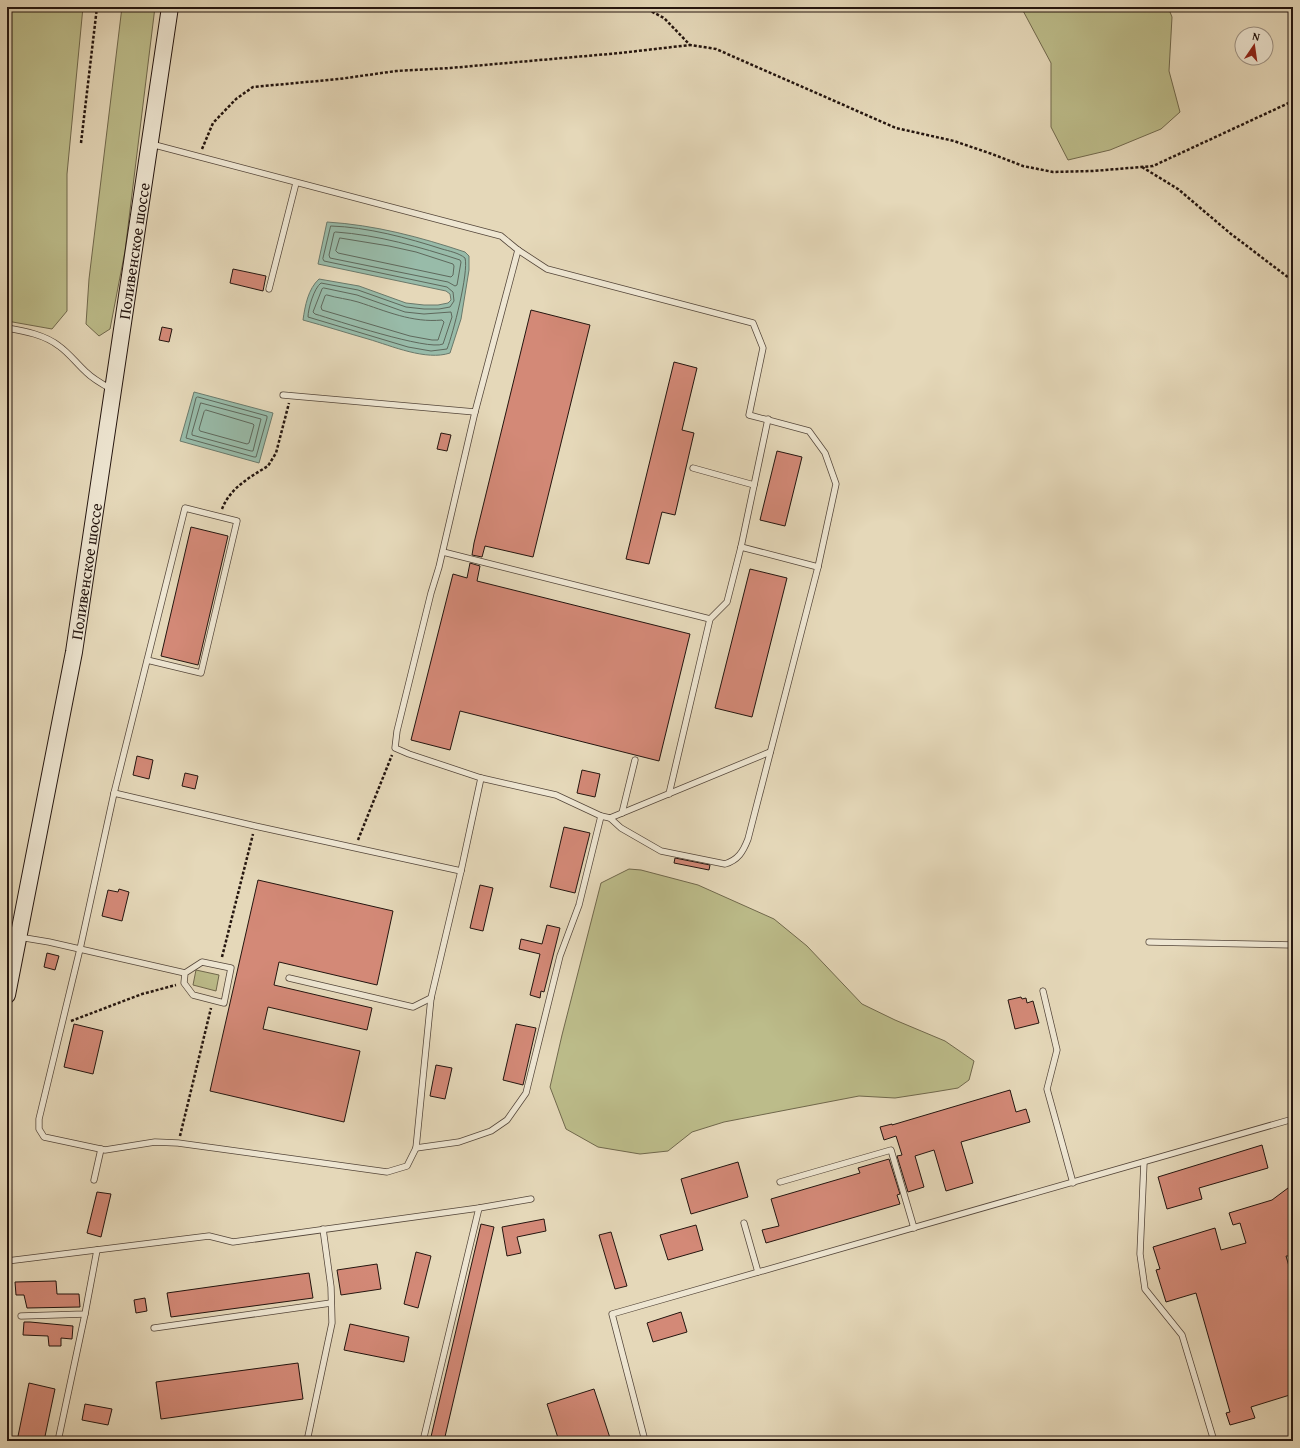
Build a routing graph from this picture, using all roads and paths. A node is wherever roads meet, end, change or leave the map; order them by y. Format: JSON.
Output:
{"nodes":[{"id":1,"x":97,"y":7,"type":"edge"},
{"id":2,"x":170,"y":7,"type":"edge"},
{"id":3,"x":643,"y":7,"type":"edge"},
{"id":4,"x":690,"y":45,"type":"junction"},
{"id":5,"x":1293,"y":101,"type":"edge"},
{"id":6,"x":81,"y":143,"type":"dead end"},
{"id":7,"x":148,"y":144,"type":"junction"},
{"id":8,"x":199,"y":157,"type":"junction"},
{"id":9,"x":1141,"y":167,"type":"junction"},
{"id":10,"x":296,"y":183,"type":"junction"},
{"id":11,"x":518,"y":250,"type":"junction"},
{"id":12,"x":1293,"y":281,"type":"edge"},
{"id":13,"x":269,"y":289,"type":"dead end"},
{"id":14,"x":7,"y":328,"type":"edge"},
{"id":15,"x":113,"y":390,"type":"junction"},
{"id":16,"x":283,"y":395,"type":"dead end"},
{"id":17,"x":290,"y":396,"type":"junction"},
{"id":18,"x":475,"y":412,"type":"junction"},
{"id":19,"x":768,"y":419,"type":"junction"},
{"id":20,"x":693,"y":468,"type":"dead end"},
{"id":21,"x":754,"y":485,"type":"junction"},
{"id":22,"x":220,"y":517,"type":"junction"},
{"id":23,"x":741,"y":547,"type":"junction"},
{"id":24,"x":443,"y":552,"type":"junction"},
{"id":25,"x":818,"y":567,"type":"junction"},
{"id":26,"x":710,"y":619,"type":"junction"},
{"id":27,"x":147,"y":660,"type":"junction"},
{"id":28,"x":395,"y":748,"type":"junction"},
{"id":29,"x":770,"y":752,"type":"junction"},
{"id":30,"x":635,"y":760,"type":"dead end"},
{"id":31,"x":481,"y":778,"type":"junction"},
{"id":32,"x":114,"y":793,"type":"junction"},
{"id":33,"x":669,"y":794,"type":"junction"},
{"id":34,"x":622,"y":813,"type":"junction"},
{"id":35,"x":601,"y":816,"type":"junction"},
{"id":36,"x":610,"y":818,"type":"junction"},
{"id":37,"x":255,"y":826,"type":"junction"},
{"id":38,"x":355,"y":848,"type":"junction"},
{"id":39,"x":461,"y":871,"type":"junction"},
{"id":40,"x":19,"y":937,"type":"junction"},
{"id":41,"x":1149,"y":942,"type":"dead end"},
{"id":42,"x":1293,"y":945,"type":"edge"},
{"id":43,"x":80,"y":949,"type":"junction"},
{"id":44,"x":220,"y":965,"type":"junction"},
{"id":45,"x":185,"y":974,"type":"junction"},
{"id":46,"x":289,"y":978,"type":"dead end"},
{"id":47,"x":184,"y":983,"type":"junction"},
{"id":48,"x":1043,"y":991,"type":"dead end"},
{"id":49,"x":7,"y":995,"type":"edge"},
{"id":50,"x":430,"y":998,"type":"junction"},
{"id":51,"x":213,"y":1000,"type":"junction"},
{"id":52,"x":63,"y":1024,"type":"junction"},
{"id":53,"x":1293,"y":1119,"type":"edge"},
{"id":54,"x":178,"y":1143,"type":"junction"},
{"id":55,"x":416,"y":1148,"type":"junction"},
{"id":56,"x":101,"y":1149,"type":"junction"},
{"id":57,"x":1144,"y":1162,"type":"junction"},
{"id":58,"x":94,"y":1180,"type":"dead end"},
{"id":59,"x":780,"y":1182,"type":"dead end"},
{"id":60,"x":1073,"y":1183,"type":"junction"},
{"id":61,"x":531,"y":1199,"type":"dead end"},
{"id":62,"x":479,"y":1208,"type":"junction"},
{"id":63,"x":744,"y":1223,"type":"dead end"},
{"id":64,"x":914,"y":1228,"type":"junction"},
{"id":65,"x":323,"y":1229,"type":"junction"},
{"id":66,"x":97,"y":1250,"type":"junction"},
{"id":67,"x":7,"y":1261,"type":"edge"},
{"id":68,"x":758,"y":1272,"type":"junction"},
{"id":69,"x":331,"y":1303,"type":"junction"},
{"id":70,"x":85,"y":1314,"type":"junction"},
{"id":71,"x":21,"y":1316,"type":"dead end"},
{"id":72,"x":154,"y":1328,"type":"dead end"},
{"id":73,"x":58,"y":1441,"type":"edge"},
{"id":74,"x":307,"y":1441,"type":"edge"},
{"id":75,"x":423,"y":1441,"type":"edge"},
{"id":76,"x":645,"y":1441,"type":"edge"},
{"id":77,"x":1214,"y":1441,"type":"edge"}],
"edges":[{"from":1,"to":6,"type":"path"},
{"from":2,"to":7,"type":"street","name":"Поливенское шоссе"},
{"from":3,"to":4,"type":"path"},
{"from":4,"to":8,"type":"path"},
{"from":4,"to":9,"type":"path"},
{"from":5,"to":9,"type":"path"},
{"from":7,"to":8,"type":"lane"},
{"from":7,"to":15,"type":"street","name":"Поливенское шоссе"},
{"from":8,"to":10,"type":"lane"},
{"from":9,"to":12,"type":"path"},
{"from":10,"to":11,"type":"lane"},
{"from":10,"to":13,"type":"lane"},
{"from":11,"to":18,"type":"lane"},
{"from":11,"to":19,"type":"lane"},
{"from":14,"to":15,"type":"lane"},
{"from":15,"to":40,"type":"street","name":"Поливенское шоссе"},
{"from":16,"to":17,"type":"lane"},
{"from":17,"to":18,"type":"lane"},
{"from":17,"to":22,"type":"path"},
{"from":18,"to":24,"type":"lane"},
{"from":19,"to":21,"type":"lane"},
{"from":19,"to":25,"type":"lane"},
{"from":20,"to":21,"type":"lane"},
{"from":21,"to":23,"type":"lane"},
{"from":22,"to":27,"type":"lane"},
{"from":22,"to":27,"type":"lane"},
{"from":23,"to":25,"type":"lane"},
{"from":23,"to":26,"type":"lane"},
{"from":24,"to":26,"type":"lane"},
{"from":24,"to":28,"type":"lane"},
{"from":25,"to":29,"type":"lane"},
{"from":26,"to":33,"type":"lane"},
{"from":27,"to":32,"type":"lane"},
{"from":28,"to":31,"type":"lane"},
{"from":28,"to":38,"type":"path"},
{"from":29,"to":33,"type":"lane"},
{"from":29,"to":36,"type":"lane"},
{"from":30,"to":34,"type":"lane"},
{"from":31,"to":35,"type":"lane"},
{"from":31,"to":39,"type":"lane"},
{"from":32,"to":37,"type":"lane"},
{"from":32,"to":43,"type":"lane"},
{"from":33,"to":34,"type":"lane"},
{"from":34,"to":36,"type":"lane"},
{"from":35,"to":36,"type":"lane"},
{"from":35,"to":55,"type":"lane"},
{"from":37,"to":38,"type":"lane"},
{"from":37,"to":44,"type":"path"},
{"from":38,"to":39,"type":"lane"},
{"from":39,"to":50,"type":"lane"},
{"from":40,"to":43,"type":"lane"},
{"from":40,"to":49,"type":"street","name":"Поливенское шоссе"},
{"from":41,"to":42,"type":"lane"},
{"from":43,"to":45,"type":"lane"},
{"from":43,"to":52,"type":"lane"},
{"from":44,"to":45,"type":"lane"},
{"from":44,"to":51,"type":"lane"},
{"from":45,"to":47,"type":"lane"},
{"from":46,"to":50,"type":"lane"},
{"from":47,"to":51,"type":"lane"},
{"from":47,"to":52,"type":"path"},
{"from":48,"to":60,"type":"lane"},
{"from":50,"to":55,"type":"lane"},
{"from":51,"to":54,"type":"path"},
{"from":52,"to":56,"type":"lane"},
{"from":53,"to":57,"type":"lane"},
{"from":54,"to":55,"type":"lane"},
{"from":54,"to":56,"type":"lane"},
{"from":56,"to":58,"type":"lane"},
{"from":57,"to":60,"type":"lane"},
{"from":57,"to":77,"type":"lane"},
{"from":59,"to":64,"type":"lane"},
{"from":60,"to":64,"type":"lane"},
{"from":61,"to":62,"type":"lane"},
{"from":62,"to":65,"type":"lane"},
{"from":62,"to":75,"type":"lane"},
{"from":63,"to":68,"type":"lane"},
{"from":64,"to":68,"type":"lane"},
{"from":65,"to":66,"type":"lane"},
{"from":65,"to":69,"type":"lane"},
{"from":66,"to":67,"type":"lane"},
{"from":66,"to":70,"type":"lane"},
{"from":68,"to":76,"type":"lane"},
{"from":69,"to":72,"type":"lane"},
{"from":69,"to":74,"type":"lane"},
{"from":70,"to":71,"type":"lane"},
{"from":70,"to":73,"type":"lane"}]}
